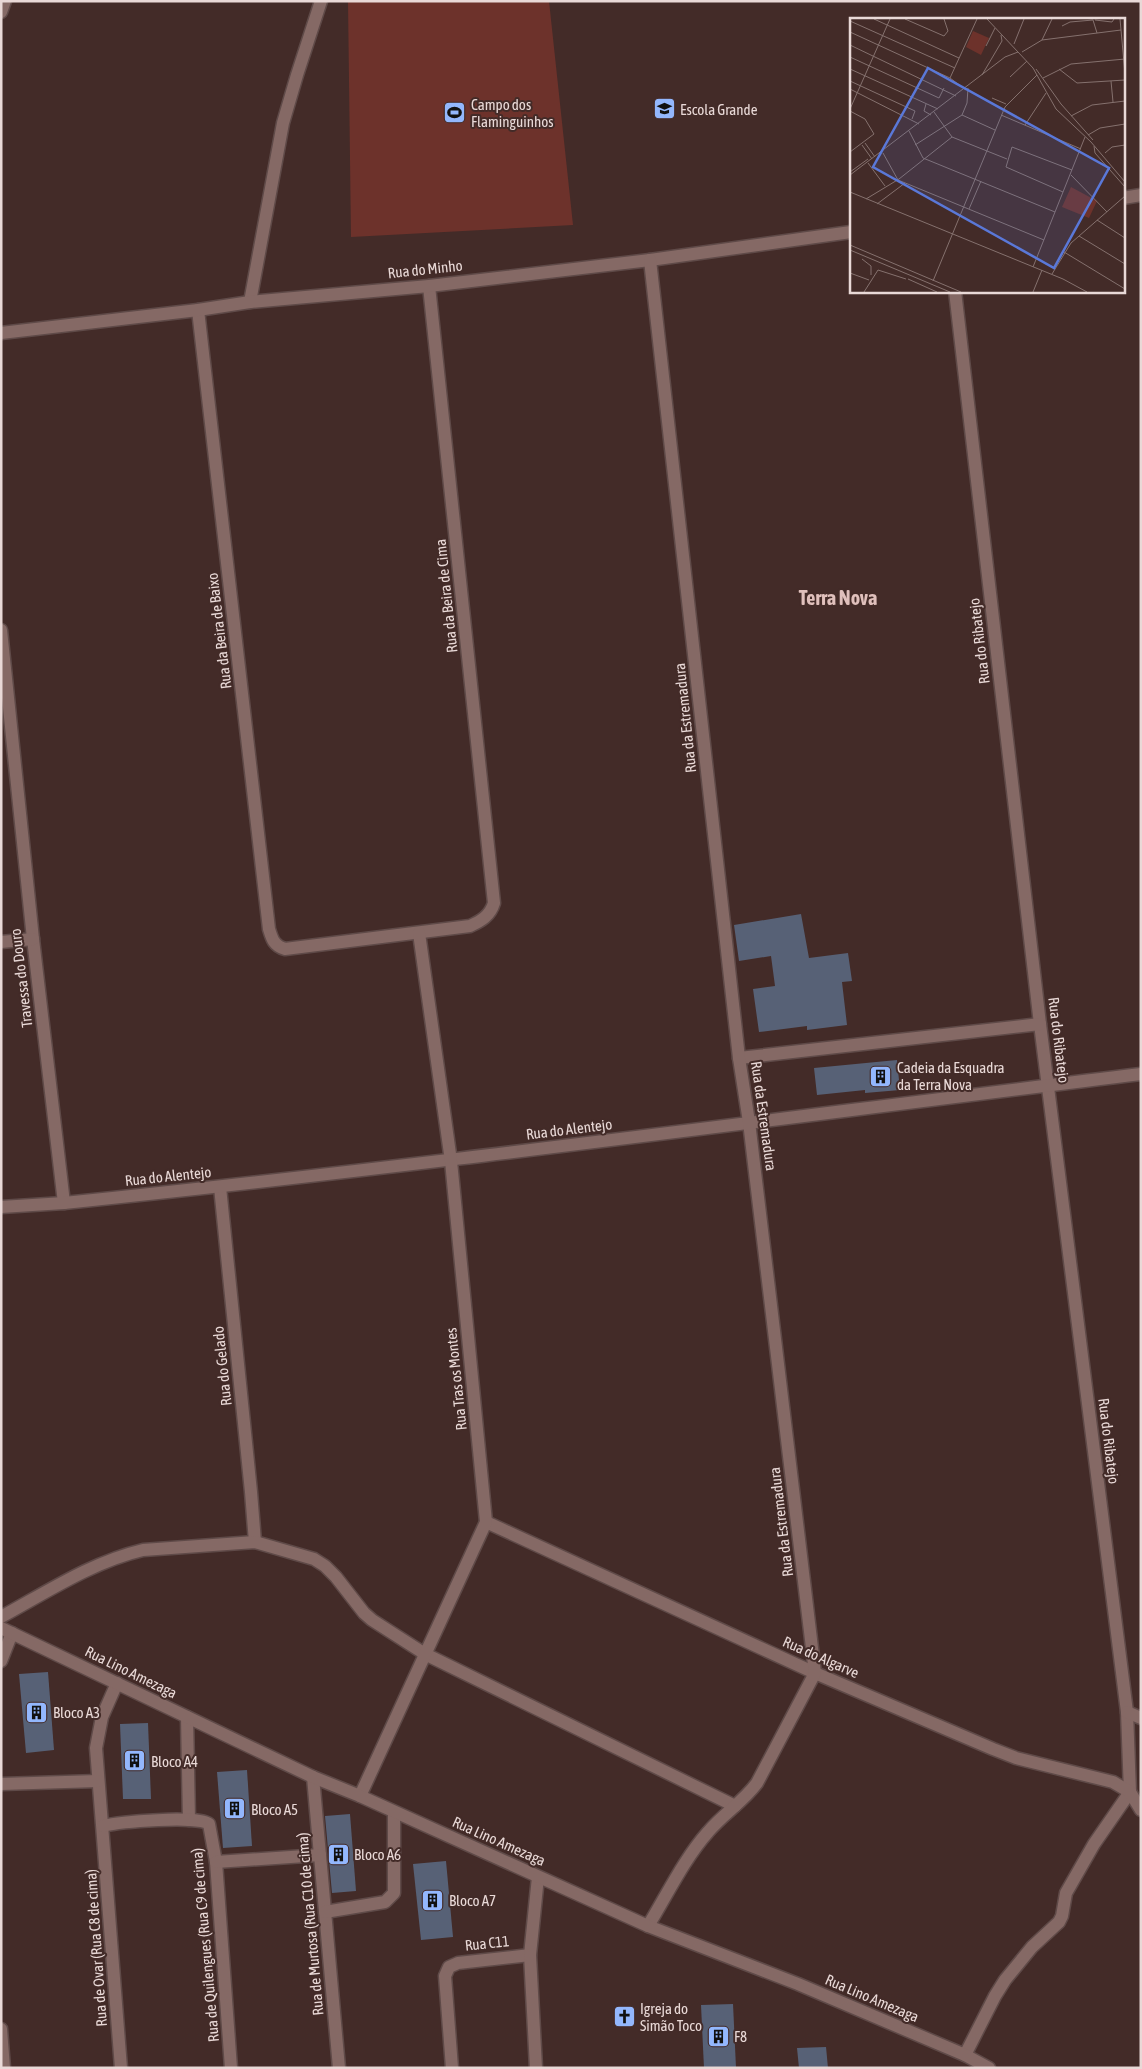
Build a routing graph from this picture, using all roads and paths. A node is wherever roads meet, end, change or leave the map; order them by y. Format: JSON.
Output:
{"nodes":[{"id":1,"x":5,"y":1,"type":"edge"},
{"id":2,"x":321,"y":1,"type":"edge"},
{"id":3,"x":1,"y":12,"type":"edge"},
{"id":4,"x":1141,"y":195,"type":"edge"},
{"id":5,"x":1124,"y":198,"type":"edge"},
{"id":6,"x":850,"y":232,"type":"edge"},
{"id":7,"x":650,"y":260,"type":"junction"},
{"id":8,"x":429,"y":286,"type":"junction"},
{"id":9,"x":955,"y":292,"type":"edge"},
{"id":10,"x":250,"y":302,"type":"junction"},
{"id":11,"x":198,"y":310,"type":"junction"},
{"id":12,"x":1,"y":333,"type":"edge"},
{"id":13,"x":1,"y":630,"type":"edge"},
{"id":14,"x":419,"y":934,"type":"junction"},
{"id":15,"x":32,"y":940,"type":"junction"},
{"id":16,"x":1,"y":942,"type":"edge"},
{"id":17,"x":1040,"y":1024,"type":"junction"},
{"id":18,"x":739,"y":1058,"type":"junction"},
{"id":19,"x":1141,"y":1074,"type":"edge"},
{"id":20,"x":1048,"y":1085,"type":"junction"},
{"id":21,"x":749,"y":1122,"type":"junction"},
{"id":22,"x":451,"y":1161,"type":"junction"},
{"id":23,"x":220,"y":1187,"type":"junction"},
{"id":24,"x":64,"y":1203,"type":"junction"},
{"id":25,"x":1,"y":1207,"type":"edge"},
{"id":26,"x":486,"y":1522,"type":"junction"},
{"id":27,"x":255,"y":1542,"type":"junction"},
{"id":28,"x":1,"y":1617,"type":"edge"},
{"id":29,"x":7,"y":1631,"type":"edge"},
{"id":30,"x":425,"y":1654,"type":"junction"},
{"id":31,"x":1,"y":1661,"type":"edge"},
{"id":32,"x":815,"y":1672,"type":"junction"},
{"id":33,"x":116,"y":1683,"type":"junction"},
{"id":34,"x":1127,"y":1712,"type":"junction"},
{"id":35,"x":186,"y":1717,"type":"junction"},
{"id":36,"x":1141,"y":1718,"type":"edge"},
{"id":37,"x":313,"y":1777,"type":"junction"},
{"id":38,"x":98,"y":1781,"type":"junction"},
{"id":39,"x":1,"y":1784,"type":"edge"},
{"id":40,"x":1130,"y":1792,"type":"junction"},
{"id":41,"x":360,"y":1796,"type":"junction"},
{"id":42,"x":735,"y":1806,"type":"junction"},
{"id":43,"x":1141,"y":1810,"type":"edge"},
{"id":44,"x":394,"y":1812,"type":"junction"},
{"id":45,"x":189,"y":1820,"type":"junction"},
{"id":46,"x":103,"y":1826,"type":"junction"},
{"id":47,"x":320,"y":1854,"type":"junction"},
{"id":48,"x":216,"y":1862,"type":"junction"},
{"id":49,"x":538,"y":1877,"type":"junction"},
{"id":50,"x":325,"y":1912,"type":"junction"},
{"id":51,"x":648,"y":1926,"type":"junction"},
{"id":52,"x":530,"y":1956,"type":"junction"},
{"id":53,"x":1,"y":2029,"type":"edge"},
{"id":54,"x":965,"y":2055,"type":"junction"},
{"id":55,"x":4,"y":2068,"type":"edge"},
{"id":56,"x":121,"y":2068,"type":"edge"},
{"id":57,"x":231,"y":2068,"type":"edge"},
{"id":58,"x":339,"y":2068,"type":"edge"},
{"id":59,"x":452,"y":2068,"type":"edge"},
{"id":60,"x":536,"y":2068,"type":"edge"},
{"id":61,"x":990,"y":2068,"type":"edge"}],
"edges":[{"from":1,"to":3,"type":"street"},
{"from":2,"to":10,"type":"street"},
{"from":4,"to":5,"type":"street"},
{"from":6,"to":7,"type":"street","name":"Rua do Minho"},
{"from":7,"to":8,"type":"street","name":"Rua do Minho"},
{"from":7,"to":18,"type":"street","name":"Rua da Estremadura"},
{"from":8,"to":10,"type":"street","name":"Rua do Minho"},
{"from":8,"to":14,"type":"street","name":"Rua da Beira de Cima"},
{"from":9,"to":17,"type":"street","name":"Rua do Ribatejo"},
{"from":10,"to":11,"type":"street","name":"Rua do Minho"},
{"from":11,"to":12,"type":"street","name":"Rua do Minho"},
{"from":11,"to":14,"type":"street","name":"Rua da Beira de Baixo"},
{"from":13,"to":15,"type":"street","name":"Travessa do Douro"},
{"from":14,"to":22,"type":"street","name":"Rua Tras os Montes"},
{"from":15,"to":16,"type":"street"},
{"from":15,"to":24,"type":"street","name":"Travessa do Douro"},
{"from":17,"to":18,"type":"street"},
{"from":17,"to":20,"type":"street","name":"Rua do Ribatejo"},
{"from":18,"to":21,"type":"street","name":"Rua da Estremadura"},
{"from":19,"to":20,"type":"street","name":"Rua do Alentejo"},
{"from":20,"to":21,"type":"street","name":"Rua do Alentejo"},
{"from":20,"to":34,"type":"street","name":"Rua do Ribatejo"},
{"from":21,"to":22,"type":"street","name":"Rua do Alentejo"},
{"from":21,"to":32,"type":"street","name":"Rua da Estremadura"},
{"from":22,"to":23,"type":"street","name":"Rua do Alentejo"},
{"from":22,"to":26,"type":"street","name":"Rua Tras os Montes"},
{"from":23,"to":24,"type":"street","name":"Rua do Alentejo"},
{"from":23,"to":27,"type":"street","name":"Rua do Gelado"},
{"from":24,"to":25,"type":"street","name":"Rua do Alentejo"},
{"from":26,"to":30,"type":"street"},
{"from":26,"to":32,"type":"street","name":"Rua do Algarve"},
{"from":27,"to":28,"type":"street"},
{"from":27,"to":30,"type":"street"},
{"from":29,"to":31,"type":"street"},
{"from":29,"to":33,"type":"street","name":"Rua Lino Amezaga"},
{"from":30,"to":41,"type":"street"},
{"from":30,"to":42,"type":"street"},
{"from":32,"to":40,"type":"street","name":"Rua do Algarve"},
{"from":32,"to":42,"type":"street"},
{"from":33,"to":35,"type":"street","name":"Rua Lino Amezaga"},
{"from":33,"to":38,"type":"street","name":"Rua de Ovar (Rua C8 de cima)"},
{"from":34,"to":36,"type":"street"},
{"from":34,"to":40,"type":"street","name":"Rua do Ribatejo"},
{"from":35,"to":37,"type":"street","name":"Rua Lino Amezaga"},
{"from":35,"to":45,"type":"street"},
{"from":37,"to":41,"type":"street","name":"Rua Lino Amezaga"},
{"from":37,"to":47,"type":"street","name":"Rua de Murtosa (Rua C10 de cima)"},
{"from":38,"to":39,"type":"street"},
{"from":38,"to":46,"type":"street","name":"Rua de Ovar (Rua C8 de cima)"},
{"from":40,"to":43,"type":"street"},
{"from":40,"to":54,"type":"street"},
{"from":41,"to":44,"type":"street","name":"Rua Lino Amezaga"},
{"from":42,"to":51,"type":"street"},
{"from":44,"to":49,"type":"street","name":"Rua Lino Amezaga"},
{"from":44,"to":50,"type":"street"},
{"from":45,"to":46,"type":"street"},
{"from":45,"to":48,"type":"street","name":"Rua de Quilengues (Rua C9 de cima)"},
{"from":46,"to":56,"type":"street","name":"Rua de Ovar (Rua C8 de cima)"},
{"from":47,"to":48,"type":"street"},
{"from":47,"to":50,"type":"street","name":"Rua de Murtosa (Rua C10 de cima)"},
{"from":48,"to":57,"type":"street","name":"Rua de Quilengues (Rua C9 de cima)"},
{"from":49,"to":51,"type":"street","name":"Rua Lino Amezaga"},
{"from":49,"to":52,"type":"street"},
{"from":50,"to":58,"type":"street","name":"Rua de Murtosa (Rua C10 de cima)"},
{"from":51,"to":54,"type":"street","name":"Rua Lino Amezaga"},
{"from":52,"to":59,"type":"street","name":"Rua C11"},
{"from":52,"to":60,"type":"street"},
{"from":53,"to":55,"type":"street"},
{"from":54,"to":61,"type":"street","name":"Rua Lino Amezaga"}]}
